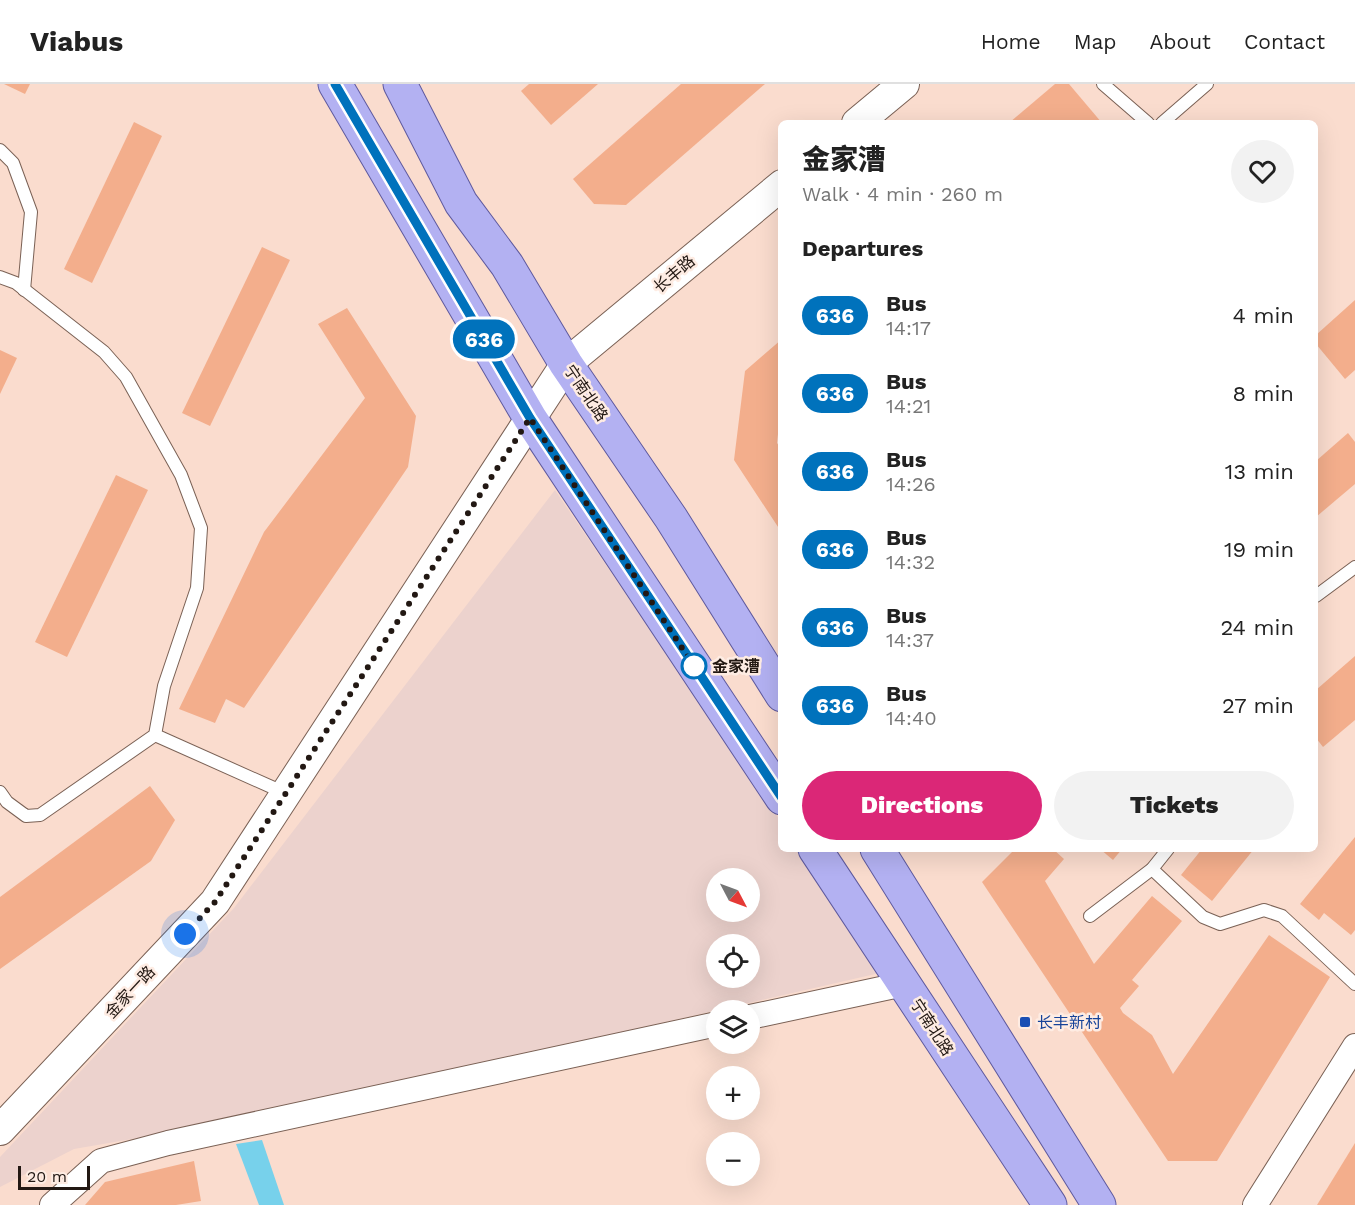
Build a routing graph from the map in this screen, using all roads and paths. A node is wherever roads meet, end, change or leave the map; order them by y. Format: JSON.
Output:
{"nodes":[{"id":1,"x":335,"y":84,"type":"edge"},
{"id":2,"x":400,"y":84,"type":"edge"},
{"id":3,"x":904,"y":84,"type":"edge"},
{"id":4,"x":1103,"y":84,"type":"edge"},
{"id":5,"x":1207,"y":84,"type":"edge"},
{"id":6,"x":861,"y":120,"type":"edge"},
{"id":7,"x":1145,"y":120,"type":"edge"},
{"id":8,"x":1165,"y":120,"type":"edge"},
{"id":9,"x":0,"y":150,"type":"edge"},
{"id":10,"x":778,"y":188,"type":"edge"},
{"id":11,"x":0,"y":277,"type":"edge"},
{"id":12,"x":24,"y":290,"type":"junction"},
{"id":13,"x":566,"y":364,"type":"junction"},
{"id":14,"x":530,"y":418,"type":"junction"},
{"id":15,"x":1355,"y":567,"type":"edge"},
{"id":16,"x":1318,"y":595,"type":"edge"},
{"id":17,"x":778,"y":689,"type":"edge"},
{"id":18,"x":155,"y":735,"type":"junction"},
{"id":19,"x":0,"y":792,"type":"edge"},
{"id":20,"x":778,"y":792,"type":"edge"},
{"id":21,"x":286,"y":794,"type":"junction"},
{"id":22,"x":817,"y":852,"type":"edge"},
{"id":23,"x":879,"y":852,"type":"edge"},
{"id":24,"x":1166,"y":852,"type":"edge"},
{"id":25,"x":1152,"y":869,"type":"junction"},
{"id":26,"x":1090,"y":916,"type":"dead end"},
{"id":27,"x":904,"y":984,"type":"junction"},
{"id":28,"x":1355,"y":984,"type":"edge"},
{"id":29,"x":760,"y":1015,"type":"edge"},
{"id":30,"x":706,"y":1026,"type":"edge"},
{"id":31,"x":1355,"y":1046,"type":"edge"},
{"id":32,"x":0,"y":1129,"type":"edge"},
{"id":33,"x":52,"y":1205,"type":"edge"},
{"id":34,"x":1050,"y":1205,"type":"edge"},
{"id":35,"x":1099,"y":1205,"type":"edge"},
{"id":36,"x":1255,"y":1205,"type":"edge"}],
"edges":[{"from":1,"to":14,"type":"main road"},
{"from":2,"to":13,"type":"main road","name":"宁南北路"},
{"from":3,"to":6,"type":"street"},
{"from":4,"to":7,"type":"lane"},
{"from":5,"to":8,"type":"lane"},
{"from":9,"to":12,"type":"lane"},
{"from":10,"to":13,"type":"street","name":"长丰路"},
{"from":11,"to":12,"type":"lane"},
{"from":12,"to":18,"type":"lane"},
{"from":13,"to":14,"type":"street","name":"金家一路"},
{"from":13,"to":17,"type":"main road","name":"宁南北路"},
{"from":14,"to":20,"type":"main road"},
{"from":14,"to":21,"type":"street","name":"金家一路"},
{"from":15,"to":16,"type":"lane"},
{"from":18,"to":19,"type":"lane"},
{"from":18,"to":21,"type":"lane"},
{"from":21,"to":32,"type":"street","name":"金家一路"},
{"from":22,"to":27,"type":"main road","name":"宁南北路"},
{"from":23,"to":35,"type":"main road"},
{"from":24,"to":25,"type":"lane"},
{"from":25,"to":26,"type":"lane"},
{"from":25,"to":28,"type":"lane"},
{"from":27,"to":29,"type":"street"},
{"from":27,"to":34,"type":"main road","name":"宁南北路"},
{"from":30,"to":33,"type":"street"},
{"from":31,"to":36,"type":"street"}]}
